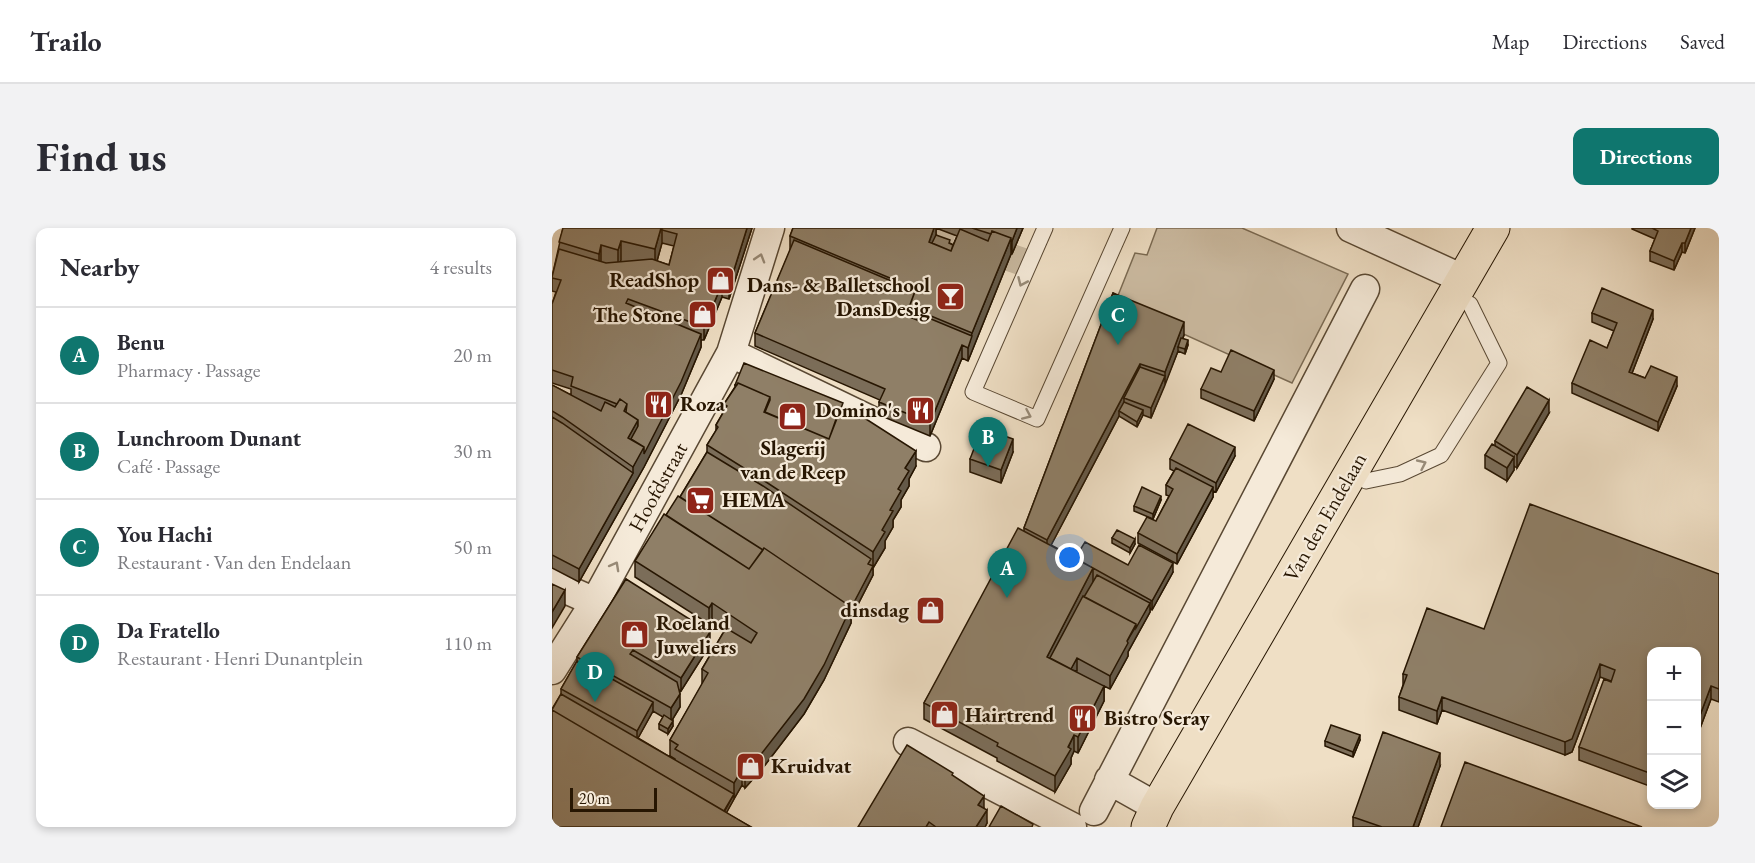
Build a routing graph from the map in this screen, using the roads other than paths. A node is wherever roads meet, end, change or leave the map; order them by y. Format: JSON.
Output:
{"nodes":[{"id":1,"x":770,"y":228,"type":"edge"},
{"id":2,"x":1045,"y":228,"type":"edge"},
{"id":3,"x":1122,"y":228,"type":"edge"},
{"id":4,"x":1351,"y":228,"type":"edge"},
{"id":5,"x":1494,"y":228,"type":"edge"},
{"id":6,"x":1513,"y":228,"type":"edge"},
{"id":7,"x":1389,"y":242,"type":"edge"},
{"id":8,"x":1365,"y":289,"type":"dead end"},
{"id":9,"x":1466,"y":291,"type":"junction"},
{"id":10,"x":731,"y":353,"type":"junction"},
{"id":11,"x":926,"y":447,"type":"dead end"},
{"id":12,"x":1366,"y":481,"type":"junction"},
{"id":13,"x":552,"y":583,"type":"edge"},
{"id":14,"x":595,"y":602,"type":"junction"},
{"id":15,"x":552,"y":670,"type":"edge"},
{"id":16,"x":908,"y":742,"type":"dead end"},
{"id":17,"x":1108,"y":780,"type":"junction"},
{"id":18,"x":1083,"y":819,"type":"edge"},
{"id":19,"x":1158,"y":820,"type":"edge"}],
"edges":[{"from":10,"to":1,"type":"street","name":"Hoofdstraat","one_way":true},
{"from":2,"to":3,"type":"lane","one_way":true},
{"from":4,"to":7,"type":"street"},
{"from":5,"to":9,"type":"main road","name":"Van den Endelaan"},
{"from":6,"to":9,"type":"main road","name":"Van den Endelaan"},
{"from":7,"to":9,"type":"street"},
{"from":8,"to":17,"type":"street"},
{"from":9,"to":12,"type":"main road","name":"Van den Endelaan"},
{"from":12,"to":9,"type":"lane","name":"Van den Endelaan","one_way":true},
{"from":9,"to":19,"type":"main road","name":"Van den Endelaan"},
{"from":10,"to":11,"type":"street"},
{"from":14,"to":10,"type":"street","name":"Hoofdstraat","one_way":true},
{"from":12,"to":19,"type":"main road","name":"Van den Endelaan"},
{"from":13,"to":14,"type":"street"},
{"from":14,"to":15,"type":"street","name":"Hoofdstraat"},
{"from":16,"to":18,"type":"street"},
{"from":17,"to":18,"type":"street"},
{"from":17,"to":19,"type":"street"}]}
